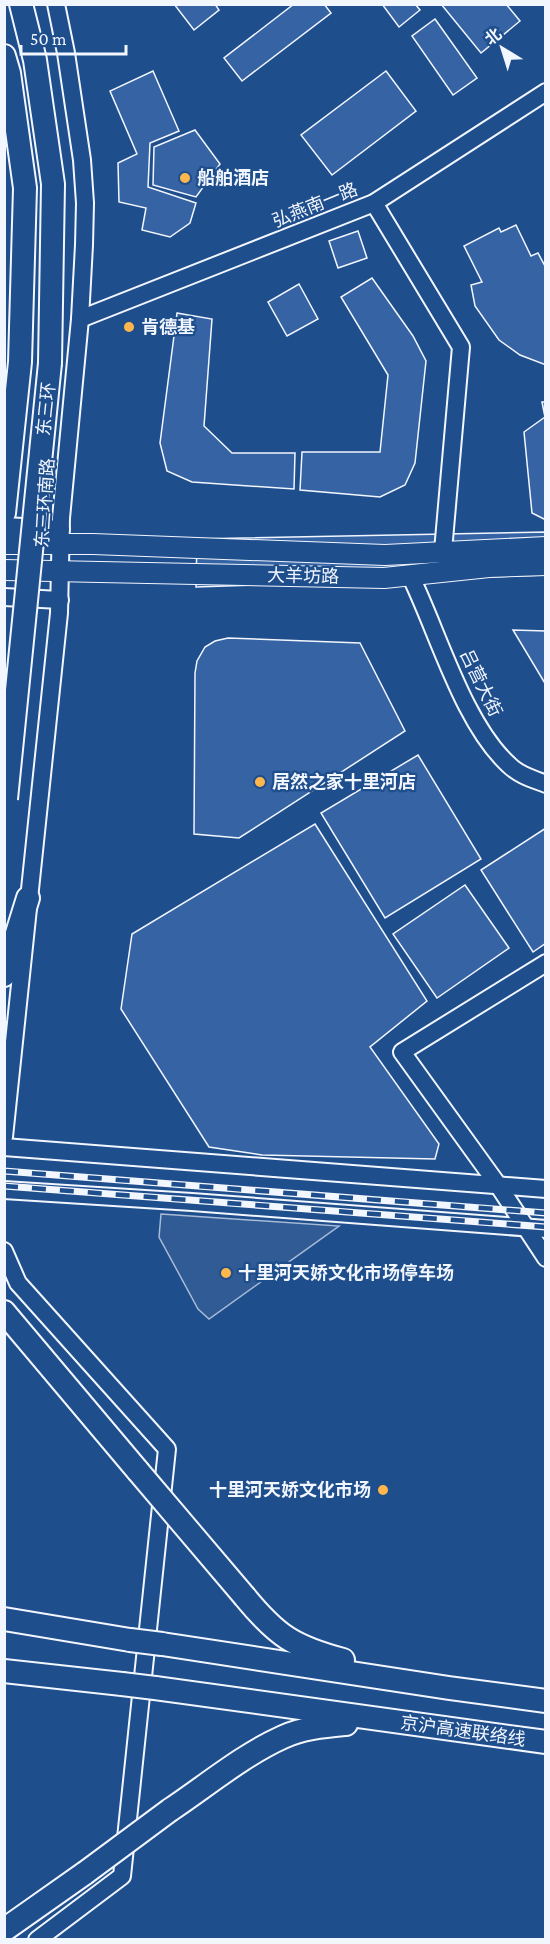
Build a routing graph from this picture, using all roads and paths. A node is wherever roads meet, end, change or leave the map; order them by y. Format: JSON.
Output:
{"nodes":[{"id":1,"x":21,"y":4,"type":"edge"},
{"id":2,"x":29,"y":4,"type":"edge"},
{"id":3,"x":56,"y":4,"type":"edge"},
{"id":4,"x":4,"y":56,"type":"edge"},
{"id":5,"x":35,"y":60,"type":"junction"},
{"id":6,"x":546,"y":92,"type":"edge"},
{"id":7,"x":374,"y":202,"type":"junction"},
{"id":8,"x":80,"y":319,"type":"junction"},
{"id":9,"x":4,"y":513,"type":"edge"},
{"id":10,"x":4,"y":526,"type":"edge"},
{"id":11,"x":61,"y":537,"type":"junction"},
{"id":12,"x":4,"y":544,"type":"edge"},
{"id":13,"x":546,"y":547,"type":"edge"},
{"id":14,"x":443,"y":551,"type":"junction"},
{"id":15,"x":546,"y":565,"type":"edge"},
{"id":16,"x":4,"y":570,"type":"edge"},
{"id":17,"x":60,"y":571,"type":"junction"},
{"id":18,"x":410,"y":575,"type":"junction"},
{"id":19,"x":4,"y":597,"type":"edge"},
{"id":20,"x":60,"y":600,"type":"junction"},
{"id":21,"x":546,"y":784,"type":"edge"},
{"id":22,"x":5,"y":807,"type":"edge"},
{"id":23,"x":28,"y":898,"type":"junction"},
{"id":24,"x":546,"y":963,"type":"edge"},
{"id":25,"x":4,"y":975,"type":"edge"},
{"id":26,"x":4,"y":1137,"type":"edge"},
{"id":27,"x":4,"y":1147,"type":"edge"},
{"id":28,"x":498,"y":1185,"type":"junction"},
{"id":29,"x":546,"y":1189,"type":"edge"},
{"id":30,"x":4,"y":1190,"type":"edge"},
{"id":31,"x":524,"y":1227,"type":"junction"},
{"id":32,"x":546,"y":1229,"type":"edge"},
{"id":33,"x":4,"y":1251,"type":"edge"},
{"id":34,"x":546,"y":1258,"type":"edge"},
{"id":35,"x":4,"y":1312,"type":"edge"},
{"id":36,"x":4,"y":1619,"type":"edge"},
{"id":37,"x":4,"y":1671,"type":"edge"},
{"id":38,"x":449,"y":1688,"type":"junction"},
{"id":39,"x":546,"y":1701,"type":"edge"},
{"id":40,"x":381,"y":1720,"type":"junction"},
{"id":41,"x":546,"y":1742,"type":"edge"},
{"id":42,"x":4,"y":1930,"type":"edge"},
{"id":43,"x":37,"y":1940,"type":"edge"}],
"edges":[{"from":1,"to":5,"type":"highway","name":"东三环"},
{"from":2,"to":5,"type":"highway"},
{"from":3,"to":8,"type":"street","name":"东三环南路"},
{"from":4,"to":9,"type":"highway","name":"东三环"},
{"from":5,"to":22,"type":"highway","name":"东三环","bridge":true},
{"from":6,"to":7,"type":"street","name":"弘燕南一路"},
{"from":7,"to":8,"type":"street","name":"弘燕南一路"},
{"from":7,"to":14,"type":"street"},
{"from":8,"to":11,"type":"street","name":"东三环南路"},
{"from":10,"to":11,"type":"street"},
{"from":11,"to":12,"type":"main road","name":"大羊坊路"},
{"from":11,"to":14,"type":"main road","name":"大羊坊路"},
{"from":11,"to":17,"type":"street","name":"东三环南路"},
{"from":13,"to":14,"type":"main road","name":"大羊坊路"},
{"from":15,"to":18,"type":"main road","name":"大羊坊路"},
{"from":16,"to":17,"type":"main road","name":"大羊坊路"},
{"from":17,"to":18,"type":"main road","name":"大羊坊路"},
{"from":17,"to":20,"type":"street","name":"东三环南路"},
{"from":18,"to":21,"type":"street","name":"吕营大街"},
{"from":19,"to":20,"type":"street"},
{"from":20,"to":23,"type":"street","name":"东三环南路"},
{"from":23,"to":25,"type":"highway"},
{"from":23,"to":26,"type":"street","name":"东三环南路"},
{"from":24,"to":28,"type":"street"},
{"from":27,"to":28,"type":"street"},
{"from":28,"to":29,"type":"street"},
{"from":28,"to":31,"type":"street"},
{"from":30,"to":31,"type":"street"},
{"from":31,"to":32,"type":"street"},
{"from":31,"to":34,"type":"street"},
{"from":33,"to":43,"type":"street"},
{"from":35,"to":38,"type":"highway","bridge":true},
{"from":36,"to":38,"type":"highway","bridge":true},
{"from":37,"to":40,"type":"highway","bridge":true},
{"from":38,"to":39,"type":"highway"},
{"from":40,"to":41,"type":"highway","name":"京沪高速联络线"},
{"from":40,"to":42,"type":"highway","bridge":true}]}
